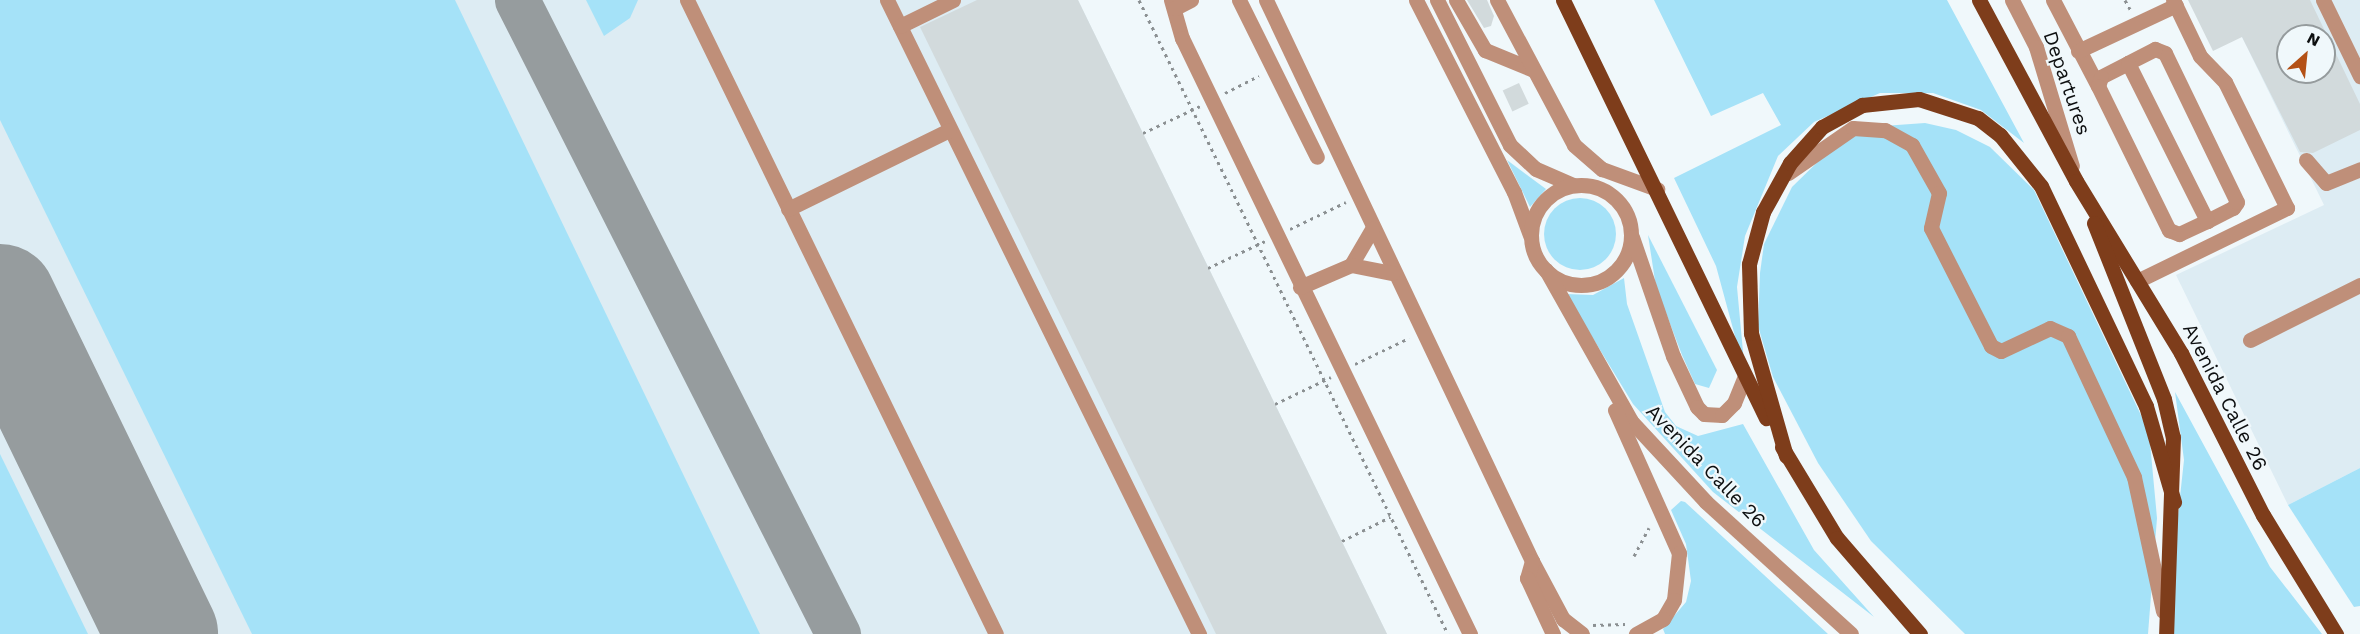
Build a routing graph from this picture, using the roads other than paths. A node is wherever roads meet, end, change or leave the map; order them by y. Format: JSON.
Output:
{"nodes":[{"id":1,"x":687,"y":0,"type":"edge"},
{"id":2,"x":887,"y":0,"type":"edge"},
{"id":3,"x":953,"y":0,"type":"edge"},
{"id":4,"x":1191,"y":0,"type":"edge"},
{"id":5,"x":1239,"y":0,"type":"edge"},
{"id":6,"x":1266,"y":0,"type":"edge"},
{"id":7,"x":1416,"y":0,"type":"edge"},
{"id":8,"x":1437,"y":0,"type":"edge"},
{"id":9,"x":1456,"y":0,"type":"edge"},
{"id":10,"x":1497,"y":0,"type":"edge"},
{"id":11,"x":1563,"y":0,"type":"edge"},
{"id":12,"x":1979,"y":0,"type":"edge"},
{"id":13,"x":2012,"y":0,"type":"edge"},
{"id":14,"x":2053,"y":0,"type":"edge"},
{"id":15,"x":2323,"y":0,"type":"edge"},
{"id":16,"x":2175,"y":2,"type":"edge"},
{"id":17,"x":1173,"y":4,"type":"edge"},
{"id":18,"x":900,"y":26,"type":"junction"},
{"id":19,"x":2078,"y":51,"type":"junction"},
{"id":20,"x":2128,"y":63,"type":"junction"},
{"id":21,"x":1531,"y":69,"type":"junction"},
{"id":22,"x":2360,"y":76,"type":"edge"},
{"id":23,"x":2098,"y":86,"type":"junction"},
{"id":24,"x":949,"y":130,"type":"junction"},
{"id":25,"x":1317,"y":157,"type":"dead end"},
{"id":26,"x":2306,"y":160,"type":"dead end"},
{"id":27,"x":2360,"y":169,"type":"edge"},
{"id":28,"x":2076,"y":181,"type":"junction"},
{"id":29,"x":1573,"y":185,"type":"junction"},
{"id":30,"x":1774,"y":186,"type":"junction"},
{"id":31,"x":1657,"y":189,"type":"junction"},
{"id":32,"x":788,"y":209,"type":"junction"},
{"id":33,"x":2207,"y":221,"type":"junction"},
{"id":34,"x":1372,"y":229,"type":"junction"},
{"id":35,"x":1632,"y":234,"type":"junction"},
{"id":36,"x":1532,"y":240,"type":"junction"},
{"id":37,"x":1351,"y":265,"type":"junction"},
{"id":38,"x":1546,"y":270,"type":"junction"},
{"id":39,"x":1392,"y":273,"type":"junction"},
{"id":40,"x":2137,"y":281,"type":"junction"},
{"id":41,"x":2360,"y":285,"type":"edge"},
{"id":42,"x":1300,"y":287,"type":"junction"},
{"id":43,"x":2250,"y":340,"type":"dead end"},
{"id":44,"x":1592,"y":360,"type":"junction"},
{"id":45,"x":1744,"y":378,"type":"junction"},
{"id":46,"x":1786,"y":456,"type":"junction"},
{"id":47,"x":2174,"y":502,"type":"junction"},
{"id":48,"x":1532,"y":561,"type":"junction"},
{"id":49,"x":1873,"y":579,"type":"junction"},
{"id":50,"x":2314,"y":593,"type":"junction"},
{"id":51,"x":2165,"y":627,"type":"edge"},
{"id":52,"x":996,"y":634,"type":"edge"},
{"id":53,"x":1199,"y":634,"type":"edge"},
{"id":54,"x":1470,"y":634,"type":"edge"},
{"id":55,"x":1553,"y":634,"type":"edge"},
{"id":56,"x":1582,"y":634,"type":"edge"},
{"id":57,"x":1636,"y":634,"type":"edge"},
{"id":58,"x":1851,"y":634,"type":"edge"},
{"id":59,"x":1920,"y":634,"type":"edge"},
{"id":60,"x":1930,"y":634,"type":"edge"},
{"id":61,"x":2336,"y":634,"type":"edge"},
{"id":62,"x":2344,"y":634,"type":"edge"}],
"edges":[{"from":1,"to":32,"type":"street"},
{"from":2,"to":18,"type":"street"},
{"from":3,"to":18,"type":"street"},
{"from":4,"to":17,"type":"street"},
{"from":5,"to":25,"type":"street"},
{"from":6,"to":34,"type":"street"},
{"from":7,"to":36,"type":"street"},
{"from":8,"to":29,"type":"street"},
{"from":9,"to":21,"type":"street"},
{"from":10,"to":21,"type":"street"},
{"from":11,"to":31,"type":"main road"},
{"from":12,"to":28,"type":"main road","name":"Avenida Calle 26"},
{"from":13,"to":28,"type":"street","name":"Departures"},
{"from":14,"to":19,"type":"street"},
{"from":15,"to":22,"type":"street"},
{"from":16,"to":19,"type":"street"},
{"from":16,"to":40,"type":"street"},
{"from":17,"to":42,"type":"street"},
{"from":18,"to":24,"type":"street"},
{"from":19,"to":23,"type":"street"},
{"from":20,"to":23,"type":"street"},
{"from":20,"to":33,"type":"street"},
{"from":20,"to":33,"type":"street"},
{"from":21,"to":31,"type":"street"},
{"from":23,"to":33,"type":"street"},
{"from":24,"to":32,"type":"street"},
{"from":24,"to":53,"type":"street"},
{"from":26,"to":27,"type":"street"},
{"from":28,"to":40,"type":"main road","name":"Avenida Calle 26"},
{"from":28,"to":47,"type":"main road","name":"Avenida Calle 26"},
{"from":29,"to":35,"type":"street"},
{"from":29,"to":36,"type":"street"},
{"from":30,"to":46,"type":"main road"},
{"from":30,"to":47,"type":"main road"},
{"from":30,"to":51,"type":"street"},
{"from":31,"to":45,"type":"main road"},
{"from":32,"to":52,"type":"street"},
{"from":34,"to":37,"type":"street"},
{"from":34,"to":39,"type":"street"},
{"from":35,"to":38,"type":"street"},
{"from":35,"to":45,"type":"street","name":"Avenida Calle 26"},
{"from":36,"to":38,"type":"street"},
{"from":37,"to":39,"type":"street"},
{"from":37,"to":42,"type":"street"},
{"from":38,"to":44,"type":"street","name":"Avenida Calle 26"},
{"from":39,"to":48,"type":"street"},
{"from":40,"to":50,"type":"main road","name":"Avenida Calle 26"},
{"from":41,"to":43,"type":"street"},
{"from":42,"to":54,"type":"street"},
{"from":44,"to":57,"type":"street"},
{"from":44,"to":58,"type":"street","name":"Avenida Calle 26"},
{"from":45,"to":46,"type":"main road"},
{"from":46,"to":49,"type":"main road"},
{"from":47,"to":51,"type":"main road","name":"Avenida Calle 26"},
{"from":48,"to":55,"type":"street"},
{"from":48,"to":56,"type":"street"},
{"from":49,"to":59,"type":"main road"},
{"from":49,"to":60,"type":"main road"},
{"from":50,"to":61,"type":"main road","name":"Avenida Calle 26"},
{"from":50,"to":62,"type":"street"}]}
